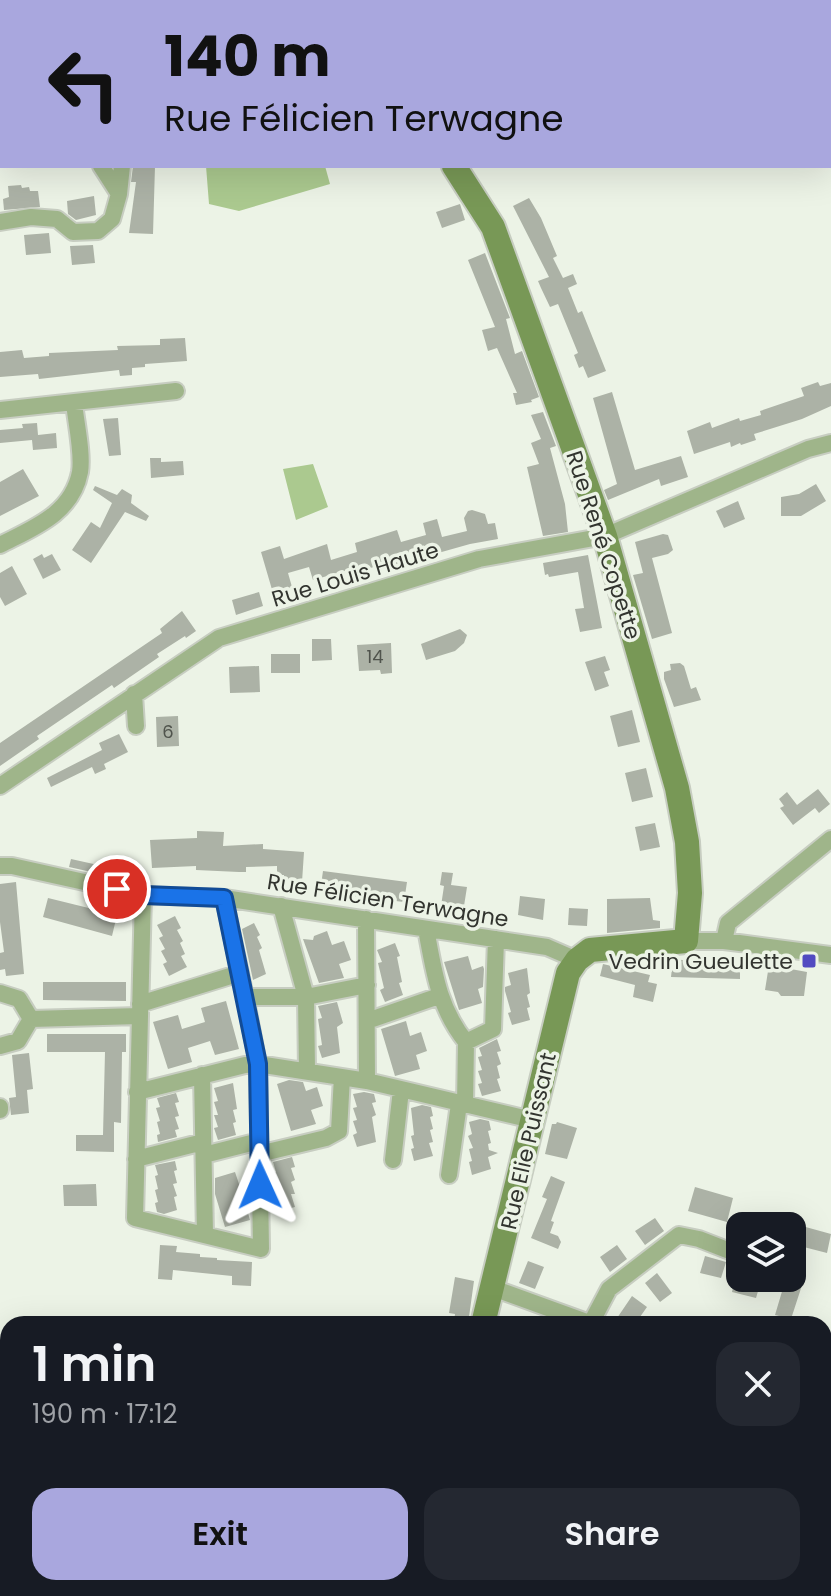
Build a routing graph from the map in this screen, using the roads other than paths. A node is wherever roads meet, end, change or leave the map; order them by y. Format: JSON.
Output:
{"nodes":[{"id":1,"x":102,"y":168,"type":"edge"},
{"id":2,"x":122,"y":168,"type":"edge"},
{"id":3,"x":455,"y":168,"type":"edge"},
{"id":4,"x":119,"y":194,"type":"junction"},
{"id":5,"x":0,"y":222,"type":"edge"},
{"id":6,"x":176,"y":391,"type":"dead end"},
{"id":7,"x":74,"y":403,"type":"junction"},
{"id":8,"x":0,"y":410,"type":"edge"},
{"id":9,"x":831,"y":443,"type":"edge"},
{"id":10,"x":605,"y":536,"type":"junction"},
{"id":11,"x":0,"y":545,"type":"edge"},
{"id":12,"x":134,"y":694,"type":"junction"},
{"id":13,"x":136,"y":726,"type":"dead end"},
{"id":14,"x":0,"y":786,"type":"edge"},
{"id":15,"x":831,"y":839,"type":"edge"},
{"id":16,"x":0,"y":866,"type":"edge"},
{"id":17,"x":143,"y":895,"type":"junction"},
{"id":18,"x":224,"y":898,"type":"junction"},
{"id":19,"x":281,"y":906,"type":"junction"},
{"id":20,"x":366,"y":919,"type":"junction"},
{"id":21,"x":426,"y":929,"type":"junction"},
{"id":22,"x":496,"y":939,"type":"junction"},
{"id":23,"x":686,"y":941,"type":"junction"},
{"id":24,"x":724,"y":941,"type":"junction"},
{"id":25,"x":831,"y":955,"type":"edge"},
{"id":26,"x":577,"y":960,"type":"junction"},
{"id":27,"x":240,"y":973,"type":"junction"},
{"id":28,"x":367,"y":985,"type":"junction"},
{"id":29,"x":0,"y":993,"type":"edge"},
{"id":30,"x":439,"y":996,"type":"junction"},
{"id":31,"x":245,"y":997,"type":"junction"},
{"id":32,"x":306,"y":997,"type":"junction"},
{"id":33,"x":140,"y":1010,"type":"junction"},
{"id":34,"x":31,"y":1019,"type":"junction"},
{"id":35,"x":367,"y":1021,"type":"junction"},
{"id":36,"x":466,"y":1042,"type":"junction"},
{"id":37,"x":0,"y":1046,"type":"edge"},
{"id":38,"x":258,"y":1064,"type":"junction"},
{"id":39,"x":307,"y":1070,"type":"junction"},
{"id":40,"x":202,"y":1075,"type":"junction"},
{"id":41,"x":342,"y":1077,"type":"junction"},
{"id":42,"x":367,"y":1081,"type":"junction"},
{"id":43,"x":401,"y":1090,"type":"junction"},
{"id":44,"x":137,"y":1092,"type":"junction"},
{"id":45,"x":462,"y":1105,"type":"junction"},
{"id":46,"x":532,"y":1120,"type":"junction"},
{"id":47,"x":259,"y":1147,"type":"junction"},
{"id":48,"x":203,"y":1148,"type":"junction"},
{"id":49,"x":136,"y":1159,"type":"junction"},
{"id":50,"x":393,"y":1160,"type":"dead end"},
{"id":51,"x":449,"y":1175,"type":"dead end"},
{"id":52,"x":205,"y":1235,"type":"junction"},
{"id":53,"x":726,"y":1250,"type":"edge"},
{"id":54,"x":493,"y":1288,"type":"junction"},
{"id":55,"x":485,"y":1316,"type":"edge"},
{"id":56,"x":569,"y":1316,"type":"edge"},
{"id":57,"x":595,"y":1316,"type":"edge"}],
"edges":[{"from":1,"to":4,"type":"street"},
{"from":2,"to":4,"type":"street"},
{"from":3,"to":10,"type":"street","name":"Rue René Copette"},
{"from":4,"to":5,"type":"street"},
{"from":6,"to":7,"type":"street"},
{"from":7,"to":8,"type":"street"},
{"from":7,"to":11,"type":"street"},
{"from":9,"to":10,"type":"street","name":"Rue Louis Haute"},
{"from":10,"to":12,"type":"street","name":"Rue Louis Haute"},
{"from":10,"to":23,"type":"street","name":"Rue René Copette"},
{"from":12,"to":13,"type":"street"},
{"from":12,"to":14,"type":"street","name":"Rue Louis Haute"},
{"from":15,"to":24,"type":"street"},
{"from":16,"to":17,"type":"street","name":"Rue Félicien Terwagne"},
{"from":17,"to":18,"type":"street","name":"Rue Félicien Terwagne"},
{"from":17,"to":33,"type":"street"},
{"from":18,"to":19,"type":"street","name":"Rue Félicien Terwagne"},
{"from":18,"to":27,"type":"street"},
{"from":19,"to":20,"type":"street","name":"Rue Félicien Terwagne"},
{"from":19,"to":32,"type":"street"},
{"from":20,"to":21,"type":"street","name":"Rue Félicien Terwagne"},
{"from":20,"to":28,"type":"street"},
{"from":21,"to":22,"type":"street","name":"Rue Félicien Terwagne"},
{"from":21,"to":30,"type":"street"},
{"from":22,"to":26,"type":"street","name":"Rue Félicien Terwagne"},
{"from":22,"to":36,"type":"street"},
{"from":23,"to":24,"type":"street"},
{"from":23,"to":26,"type":"street"},
{"from":24,"to":25,"type":"street"},
{"from":26,"to":46,"type":"street","name":"Rue Elie Puissant"},
{"from":27,"to":31,"type":"street"},
{"from":27,"to":33,"type":"street"},
{"from":28,"to":32,"type":"street"},
{"from":28,"to":35,"type":"street"},
{"from":29,"to":34,"type":"street"},
{"from":30,"to":35,"type":"street"},
{"from":30,"to":36,"type":"street"},
{"from":31,"to":32,"type":"street"},
{"from":31,"to":38,"type":"street"},
{"from":32,"to":39,"type":"street"},
{"from":33,"to":34,"type":"street"},
{"from":33,"to":44,"type":"street"},
{"from":34,"to":37,"type":"street"},
{"from":35,"to":42,"type":"street"},
{"from":36,"to":45,"type":"street"},
{"from":38,"to":39,"type":"street"},
{"from":38,"to":40,"type":"street"},
{"from":38,"to":47,"type":"street"},
{"from":39,"to":41,"type":"street"},
{"from":40,"to":44,"type":"street"},
{"from":40,"to":48,"type":"street"},
{"from":41,"to":42,"type":"street"},
{"from":41,"to":47,"type":"street"},
{"from":42,"to":43,"type":"street"},
{"from":43,"to":45,"type":"street"},
{"from":43,"to":50,"type":"street"},
{"from":44,"to":49,"type":"street"},
{"from":45,"to":46,"type":"street"},
{"from":45,"to":51,"type":"street"},
{"from":46,"to":54,"type":"street","name":"Rue Elie Puissant"},
{"from":47,"to":48,"type":"street"},
{"from":47,"to":52,"type":"street"},
{"from":48,"to":49,"type":"street"},
{"from":48,"to":52,"type":"street"},
{"from":49,"to":52,"type":"street"},
{"from":53,"to":57,"type":"street"},
{"from":54,"to":55,"type":"street","name":"Rue Elie Puissant"},
{"from":54,"to":56,"type":"street"}]}
